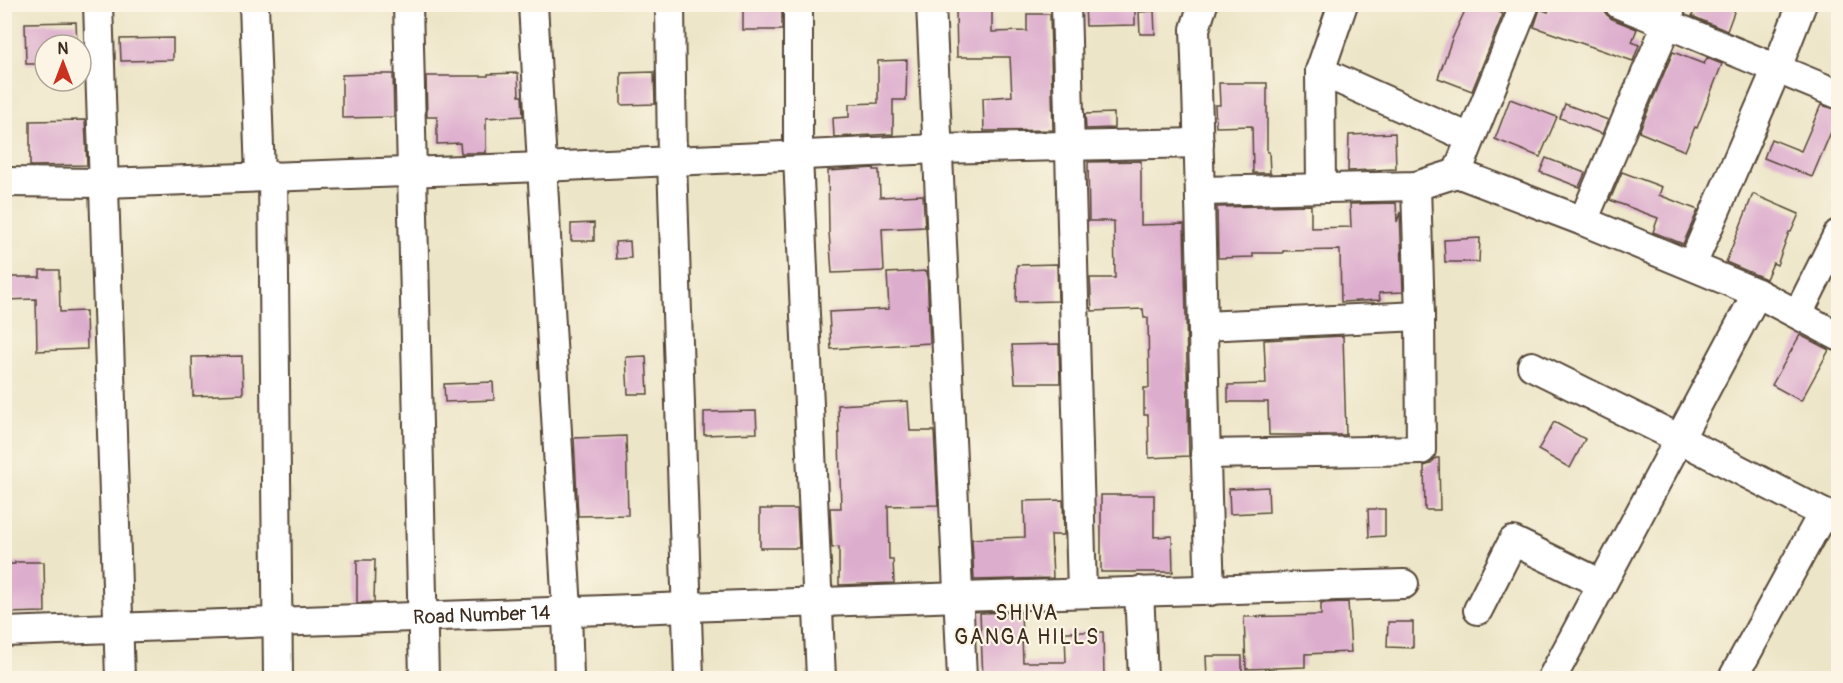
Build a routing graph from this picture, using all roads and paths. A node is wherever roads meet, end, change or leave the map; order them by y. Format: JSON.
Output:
{"nodes":[{"id":1,"x":98,"y":4,"type":"edge"},
{"id":2,"x":254,"y":4,"type":"edge"},
{"id":3,"x":408,"y":4,"type":"edge"},
{"id":4,"x":533,"y":4,"type":"edge"},
{"id":5,"x":670,"y":4,"type":"edge"},
{"id":6,"x":798,"y":4,"type":"edge"},
{"id":7,"x":931,"y":4,"type":"edge"},
{"id":8,"x":1066,"y":4,"type":"edge"},
{"id":9,"x":1203,"y":4,"type":"edge"},
{"id":10,"x":1343,"y":4,"type":"edge"},
{"id":11,"x":1525,"y":4,"type":"edge"},
{"id":12,"x":1618,"y":4,"type":"edge"},
{"id":13,"x":1802,"y":4,"type":"edge"},
{"id":14,"x":1669,"y":14,"type":"edge"},
{"id":15,"x":1778,"y":68,"type":"junction"},
{"id":16,"x":1320,"y":71,"type":"junction"},
{"id":17,"x":1839,"y":94,"type":"edge"},
{"id":18,"x":1470,"y":138,"type":"junction"},
{"id":19,"x":1199,"y":143,"type":"junction"},
{"id":20,"x":1070,"y":145,"type":"junction"},
{"id":21,"x":937,"y":149,"type":"junction"},
{"id":22,"x":798,"y":156,"type":"junction"},
{"id":23,"x":672,"y":161,"type":"junction"},
{"id":24,"x":542,"y":167,"type":"junction"},
{"id":25,"x":413,"y":171,"type":"junction"},
{"id":26,"x":1457,"y":173,"type":"junction"},
{"id":27,"x":266,"y":176,"type":"junction"},
{"id":28,"x":4,"y":182,"type":"edge"},
{"id":29,"x":105,"y":183,"type":"junction"},
{"id":30,"x":1416,"y":186,"type":"junction"},
{"id":31,"x":1321,"y":187,"type":"junction"},
{"id":32,"x":1201,"y":191,"type":"junction"},
{"id":33,"x":1583,"y":221,"type":"junction"},
{"id":34,"x":1839,"y":234,"type":"edge"},
{"id":35,"x":1692,"y":266,"type":"junction"},
{"id":36,"x":1757,"y":293,"type":"junction"},
{"id":37,"x":1798,"y":314,"type":"junction"},
{"id":38,"x":1420,"y":316,"type":"junction"},
{"id":39,"x":1203,"y":326,"type":"junction"},
{"id":40,"x":1839,"y":336,"type":"edge"},
{"id":41,"x":1532,"y":366,"type":"dead end"},
{"id":42,"x":1680,"y":439,"type":"junction"},
{"id":43,"x":1205,"y":454,"type":"junction"},
{"id":44,"x":1831,"y":517,"type":"edge"},
{"id":45,"x":1404,"y":584,"type":"dead end"},
{"id":46,"x":1602,"y":584,"type":"junction"},
{"id":47,"x":1139,"y":591,"type":"junction"},
{"id":48,"x":1210,"y":591,"type":"junction"},
{"id":49,"x":1082,"y":592,"type":"junction"},
{"id":50,"x":960,"y":597,"type":"junction"},
{"id":51,"x":819,"y":602,"type":"junction"},
{"id":52,"x":686,"y":607,"type":"junction"},
{"id":53,"x":1479,"y":610,"type":"dead end"},
{"id":54,"x":567,"y":611,"type":"junction"},
{"id":55,"x":422,"y":617,"type":"junction"},
{"id":56,"x":276,"y":622,"type":"junction"},
{"id":57,"x":118,"y":628,"type":"junction"},
{"id":58,"x":4,"y":632,"type":"edge"},
{"id":59,"x":120,"y":678,"type":"edge"},
{"id":60,"x":278,"y":678,"type":"edge"},
{"id":61,"x":424,"y":678,"type":"edge"},
{"id":62,"x":569,"y":678,"type":"edge"},
{"id":63,"x":688,"y":678,"type":"edge"},
{"id":64,"x":821,"y":678,"type":"edge"},
{"id":65,"x":962,"y":678,"type":"edge"},
{"id":66,"x":1143,"y":678,"type":"edge"},
{"id":67,"x":1552,"y":678,"type":"edge"},
{"id":68,"x":1733,"y":678,"type":"edge"}],
"edges":[{"from":1,"to":29,"type":"street"},
{"from":2,"to":27,"type":"street"},
{"from":3,"to":25,"type":"street"},
{"from":4,"to":24,"type":"street"},
{"from":5,"to":23,"type":"street"},
{"from":6,"to":22,"type":"street"},
{"from":7,"to":21,"type":"street"},
{"from":8,"to":20,"type":"street"},
{"from":9,"to":19,"type":"street"},
{"from":10,"to":16,"type":"street"},
{"from":11,"to":18,"type":"street"},
{"from":12,"to":14,"type":"street"},
{"from":13,"to":15,"type":"street"},
{"from":14,"to":15,"type":"street"},
{"from":14,"to":33,"type":"street"},
{"from":15,"to":17,"type":"street"},
{"from":15,"to":35,"type":"street"},
{"from":16,"to":18,"type":"street"},
{"from":16,"to":31,"type":"street"},
{"from":18,"to":26,"type":"street"},
{"from":19,"to":20,"type":"street"},
{"from":19,"to":32,"type":"street"},
{"from":20,"to":21,"type":"street"},
{"from":20,"to":49,"type":"street"},
{"from":21,"to":22,"type":"street"},
{"from":21,"to":50,"type":"street"},
{"from":22,"to":23,"type":"street"},
{"from":22,"to":51,"type":"street"},
{"from":23,"to":24,"type":"street"},
{"from":23,"to":52,"type":"street"},
{"from":24,"to":25,"type":"street"},
{"from":24,"to":54,"type":"street"},
{"from":25,"to":27,"type":"street"},
{"from":25,"to":55,"type":"street"},
{"from":26,"to":30,"type":"street"},
{"from":26,"to":33,"type":"street"},
{"from":27,"to":29,"type":"street"},
{"from":27,"to":56,"type":"street"},
{"from":28,"to":29,"type":"street"},
{"from":29,"to":57,"type":"street"},
{"from":30,"to":31,"type":"street"},
{"from":30,"to":38,"type":"street"},
{"from":31,"to":32,"type":"street"},
{"from":32,"to":39,"type":"street"},
{"from":33,"to":35,"type":"street"},
{"from":34,"to":37,"type":"street"},
{"from":35,"to":36,"type":"street"},
{"from":36,"to":37,"type":"street"},
{"from":36,"to":42,"type":"street"},
{"from":37,"to":40,"type":"street"},
{"from":38,"to":39,"type":"street"},
{"from":38,"to":43,"type":"street"},
{"from":39,"to":43,"type":"street"},
{"from":41,"to":42,"type":"street"},
{"from":42,"to":44,"type":"street"},
{"from":42,"to":46,"type":"street"},
{"from":43,"to":48,"type":"street"},
{"from":44,"to":68,"type":"street"},
{"from":45,"to":48,"type":"street","name":"Road Number 14"},
{"from":46,"to":53,"type":"street"},
{"from":46,"to":67,"type":"street"},
{"from":47,"to":48,"type":"street","name":"Road Number 14"},
{"from":47,"to":49,"type":"street","name":"Road Number 14"},
{"from":47,"to":66,"type":"street"},
{"from":49,"to":50,"type":"street","name":"Road Number 14"},
{"from":50,"to":51,"type":"street","name":"Road Number 14"},
{"from":50,"to":65,"type":"street"},
{"from":51,"to":52,"type":"street","name":"Road Number 14"},
{"from":51,"to":64,"type":"street"},
{"from":52,"to":54,"type":"street","name":"Road Number 14"},
{"from":52,"to":63,"type":"street"},
{"from":54,"to":55,"type":"street","name":"Road Number 14"},
{"from":54,"to":62,"type":"street"},
{"from":55,"to":56,"type":"street","name":"Road Number 14"},
{"from":55,"to":61,"type":"street"},
{"from":56,"to":57,"type":"street","name":"Road Number 14"},
{"from":56,"to":60,"type":"street"},
{"from":57,"to":58,"type":"street","name":"Road Number 14"},
{"from":57,"to":59,"type":"street"}]}
